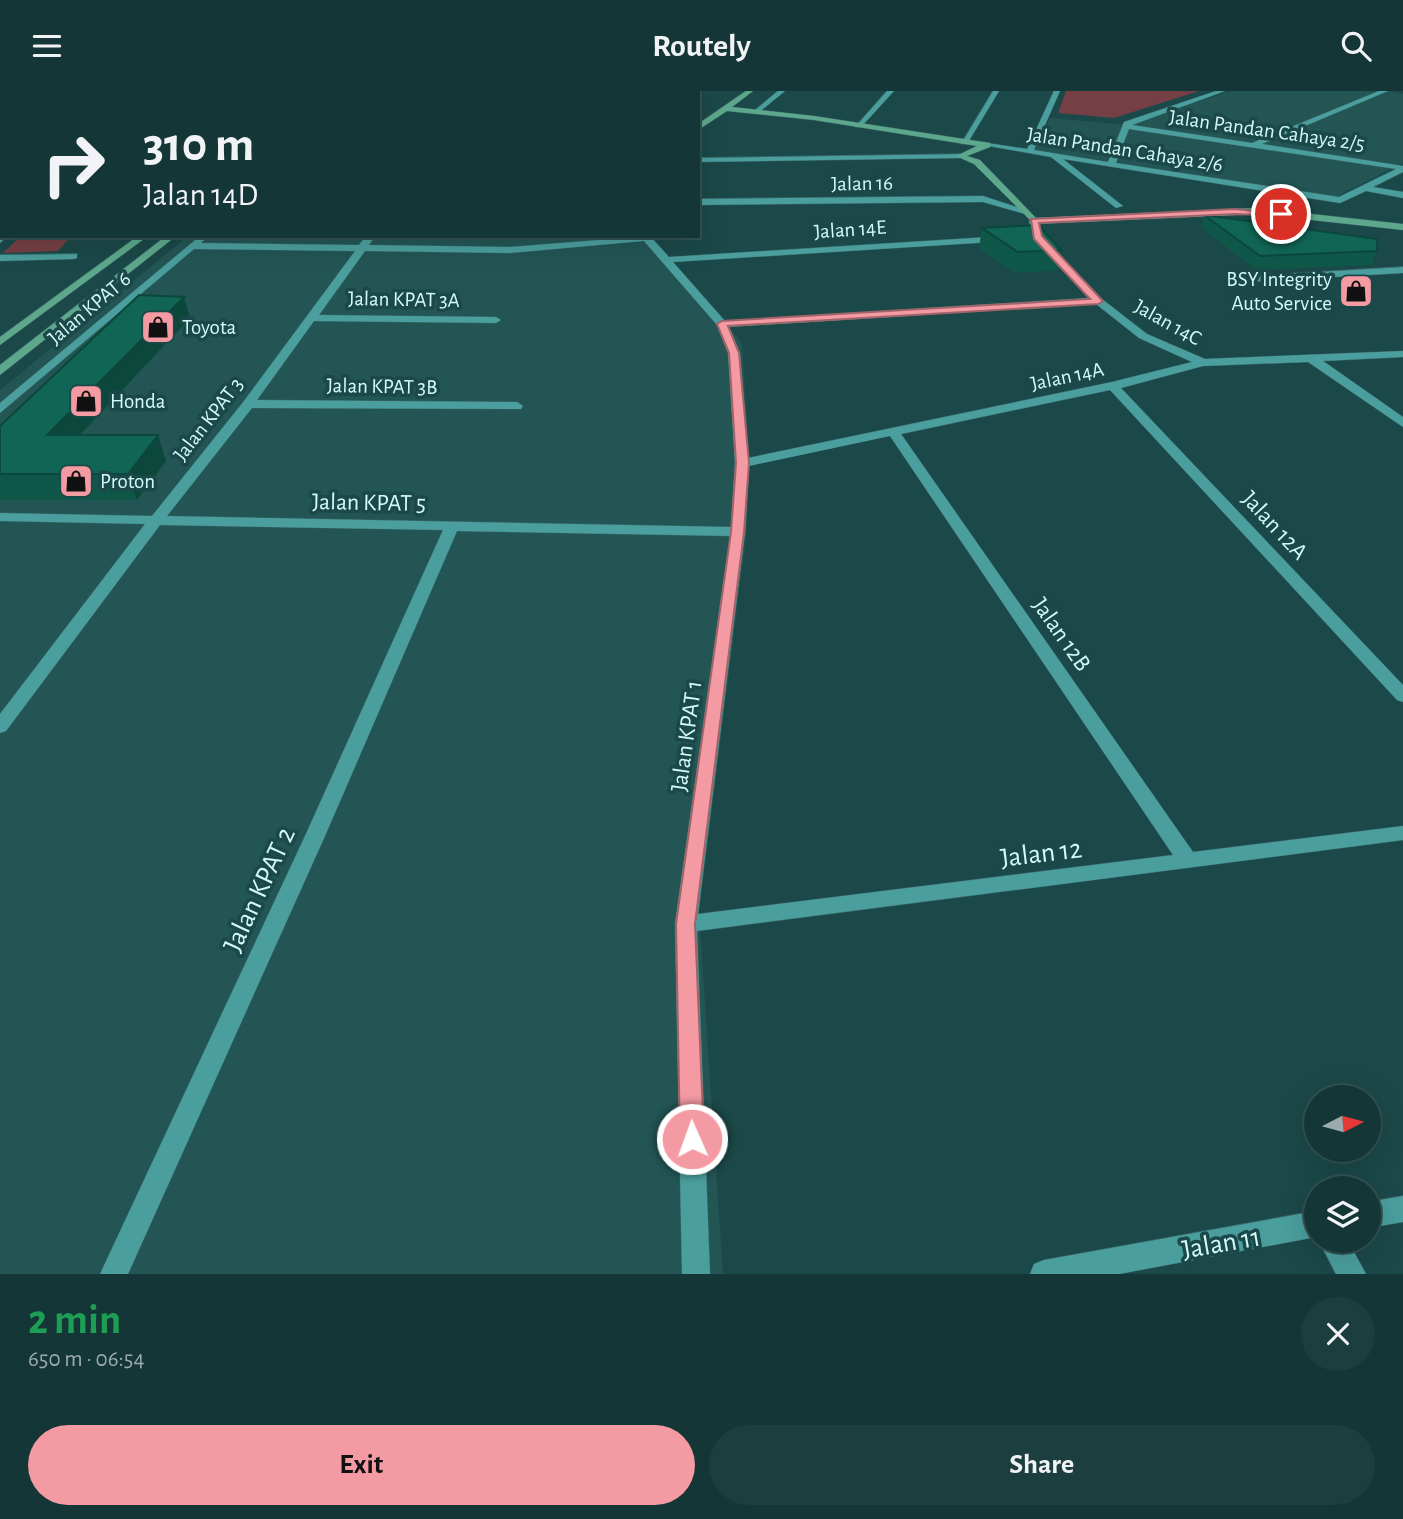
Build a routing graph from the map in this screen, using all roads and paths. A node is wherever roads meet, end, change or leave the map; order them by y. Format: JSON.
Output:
{"nodes":[{"id":1,"x":750,"y":91,"type":"edge"},
{"id":2,"x":782,"y":91,"type":"edge"},
{"id":3,"x":891,"y":91,"type":"edge"},
{"id":4,"x":996,"y":91,"type":"edge"},
{"id":5,"x":1057,"y":91,"type":"edge"},
{"id":6,"x":1222,"y":91,"type":"edge"},
{"id":7,"x":1385,"y":91,"type":"edge"},
{"id":8,"x":728,"y":109,"type":"junction"},
{"id":9,"x":756,"y":112,"type":"junction"},
{"id":10,"x":858,"y":125,"type":"junction"},
{"id":11,"x":700,"y":127,"type":"edge"},
{"id":12,"x":1126,"y":127,"type":"junction"},
{"id":13,"x":964,"y":142,"type":"junction"},
{"id":14,"x":987,"y":145,"type":"junction"},
{"id":15,"x":1253,"y":145,"type":"junction"},
{"id":16,"x":1029,"y":152,"type":"junction"},
{"id":17,"x":960,"y":156,"type":"junction"},
{"id":18,"x":1053,"y":156,"type":"junction"},
{"id":19,"x":700,"y":160,"type":"edge"},
{"id":20,"x":1111,"y":165,"type":"junction"},
{"id":21,"x":1403,"y":168,"type":"edge"},
{"id":22,"x":1365,"y":188,"type":"junction"},
{"id":23,"x":1403,"y":195,"type":"edge"},
{"id":24,"x":700,"y":202,"type":"edge"},
{"id":25,"x":1119,"y":205,"type":"dead end"},
{"id":26,"x":1025,"y":211,"type":"junction"},
{"id":27,"x":1034,"y":221,"type":"junction"},
{"id":28,"x":1403,"y":227,"type":"edge"},
{"id":29,"x":1037,"y":237,"type":"junction"},
{"id":30,"x":141,"y":238,"type":"edge"},
{"id":31,"x":169,"y":238,"type":"edge"},
{"id":32,"x":201,"y":238,"type":"edge"},
{"id":33,"x":371,"y":238,"type":"edge"},
{"id":34,"x":635,"y":238,"type":"edge"},
{"id":35,"x":646,"y":238,"type":"edge"},
{"id":36,"x":1024,"y":238,"type":"edge"},
{"id":37,"x":1010,"y":239,"type":"edge"},
{"id":38,"x":191,"y":246,"type":"junction"},
{"id":39,"x":363,"y":249,"type":"junction"},
{"id":40,"x":74,"y":256,"type":"dead end"},
{"id":41,"x":0,"y":258,"type":"edge"},
{"id":42,"x":666,"y":260,"type":"junction"},
{"id":43,"x":1403,"y":270,"type":"edge"},
{"id":44,"x":1248,"y":279,"type":"dead end"},
{"id":45,"x":1098,"y":301,"type":"junction"},
{"id":46,"x":312,"y":318,"type":"junction"},
{"id":47,"x":496,"y":320,"type":"dead end"},
{"id":48,"x":722,"y":324,"type":"junction"},
{"id":49,"x":0,"y":342,"type":"edge"},
{"id":50,"x":1403,"y":354,"type":"edge"},
{"id":51,"x":1312,"y":359,"type":"junction"},
{"id":52,"x":1203,"y":363,"type":"junction"},
{"id":53,"x":0,"y":372,"type":"edge"},
{"id":54,"x":1113,"y":386,"type":"junction"},
{"id":55,"x":248,"y":404,"type":"junction"},
{"id":56,"x":517,"y":406,"type":"dead end"},
{"id":57,"x":0,"y":409,"type":"edge"},
{"id":58,"x":1403,"y":423,"type":"edge"},
{"id":59,"x":894,"y":433,"type":"junction"},
{"id":60,"x":743,"y":463,"type":"junction"},
{"id":61,"x":0,"y":517,"type":"edge"},
{"id":62,"x":156,"y":520,"type":"junction"},
{"id":63,"x":452,"y":526,"type":"junction"},
{"id":64,"x":738,"y":532,"type":"junction"},
{"id":65,"x":1403,"y":696,"type":"edge"},
{"id":66,"x":0,"y":727,"type":"edge"},
{"id":67,"x":1403,"y":833,"type":"edge"},
{"id":68,"x":1189,"y":862,"type":"junction"},
{"id":69,"x":685,"y":924,"type":"junction"},
{"id":70,"x":1403,"y":1209,"type":"edge"},
{"id":71,"x":1381,"y":1213,"type":"edge"},
{"id":72,"x":1304,"y":1226,"type":"edge"},
{"id":73,"x":1340,"y":1253,"type":"edge"},
{"id":74,"x":114,"y":1274,"type":"edge"},
{"id":75,"x":696,"y":1274,"type":"edge"},
{"id":76,"x":1044,"y":1274,"type":"edge"},
{"id":77,"x":1352,"y":1274,"type":"edge"}],
"edges":[{"from":1,"to":8,"type":"street"},
{"from":2,"to":9,"type":"street"},
{"from":3,"to":10,"type":"street"},
{"from":4,"to":13,"type":"street"},
{"from":5,"to":16,"type":"street"},
{"from":6,"to":12,"type":"street"},
{"from":7,"to":15,"type":"street"},
{"from":8,"to":9,"type":"street"},
{"from":8,"to":11,"type":"street"},
{"from":9,"to":10,"type":"street"},
{"from":10,"to":13,"type":"street"},
{"from":12,"to":15,"type":"street","name":"Jalan Pandan Cahaya 2/5"},
{"from":12,"to":20,"type":"street"},
{"from":13,"to":14,"type":"street"},
{"from":14,"to":16,"type":"street","name":"Jalan Pandan Cahaya 2/6"},
{"from":14,"to":17,"type":"street"},
{"from":15,"to":21,"type":"street","name":"Jalan Pandan Cahaya 2/5"},
{"from":16,"to":18,"type":"street","name":"Jalan Pandan Cahaya 2/6"},
{"from":17,"to":19,"type":"street","name":"Jalan 16"},
{"from":17,"to":26,"type":"street"},
{"from":18,"to":20,"type":"street","name":"Jalan Pandan Cahaya 2/6"},
{"from":18,"to":25,"type":"street"},
{"from":20,"to":22,"type":"street","name":"Jalan Pandan Cahaya 2/6"},
{"from":21,"to":22,"type":"street"},
{"from":22,"to":23,"type":"street"},
{"from":24,"to":26,"type":"street","name":"Jalan 16"},
{"from":26,"to":27,"type":"street"},
{"from":27,"to":28,"type":"street"},
{"from":27,"to":29,"type":"street"},
{"from":29,"to":36,"type":"street"},
{"from":29,"to":45,"type":"street","name":"Jalan 14C"},
{"from":30,"to":49,"type":"street"},
{"from":31,"to":53,"type":"street"},
{"from":32,"to":38,"type":"street","name":"Jalan KPAT 6"},
{"from":33,"to":39,"type":"street","name":"Jalan KPAT 3"},
{"from":34,"to":39,"type":"street"},
{"from":35,"to":42,"type":"street","name":"Jalan KPAT 1"},
{"from":37,"to":42,"type":"street","name":"Jalan 14E"},
{"from":38,"to":39,"type":"street"},
{"from":38,"to":57,"type":"street","name":"Jalan KPAT 6"},
{"from":39,"to":46,"type":"street","name":"Jalan KPAT 3"},
{"from":40,"to":41,"type":"street"},
{"from":42,"to":48,"type":"street","name":"Jalan KPAT 1"},
{"from":43,"to":44,"type":"street"},
{"from":45,"to":48,"type":"street"},
{"from":45,"to":52,"type":"street","name":"Jalan 14C"},
{"from":46,"to":47,"type":"street","name":"Jalan KPAT 3A"},
{"from":46,"to":55,"type":"street","name":"Jalan KPAT 3"},
{"from":48,"to":60,"type":"street","name":"Jalan KPAT 1"},
{"from":50,"to":51,"type":"street","name":"Jalan 14A"},
{"from":51,"to":52,"type":"street","name":"Jalan 14A"},
{"from":51,"to":58,"type":"street"},
{"from":52,"to":54,"type":"street","name":"Jalan 14A"},
{"from":54,"to":59,"type":"street","name":"Jalan 14A"},
{"from":54,"to":65,"type":"street","name":"Jalan 12A"},
{"from":55,"to":56,"type":"street","name":"Jalan KPAT 3B"},
{"from":55,"to":62,"type":"street","name":"Jalan KPAT 3"},
{"from":59,"to":60,"type":"street","name":"Jalan 14A"},
{"from":59,"to":68,"type":"street","name":"Jalan 12B"},
{"from":60,"to":64,"type":"street","name":"Jalan KPAT 1"},
{"from":61,"to":62,"type":"street","name":"Jalan KPAT 5"},
{"from":62,"to":63,"type":"street","name":"Jalan KPAT 5"},
{"from":62,"to":66,"type":"street","name":"Jalan KPAT 3"},
{"from":63,"to":64,"type":"street","name":"Jalan KPAT 5"},
{"from":63,"to":74,"type":"street","name":"Jalan KPAT 2"},
{"from":64,"to":69,"type":"street","name":"Jalan KPAT 1"},
{"from":67,"to":68,"type":"street","name":"Jalan 12"},
{"from":68,"to":69,"type":"street","name":"Jalan 12"},
{"from":69,"to":75,"type":"street","name":"Jalan KPAT 1"},
{"from":70,"to":71,"type":"street"},
{"from":72,"to":76,"type":"street","name":"Jalan 11"},
{"from":73,"to":77,"type":"street"}]}
